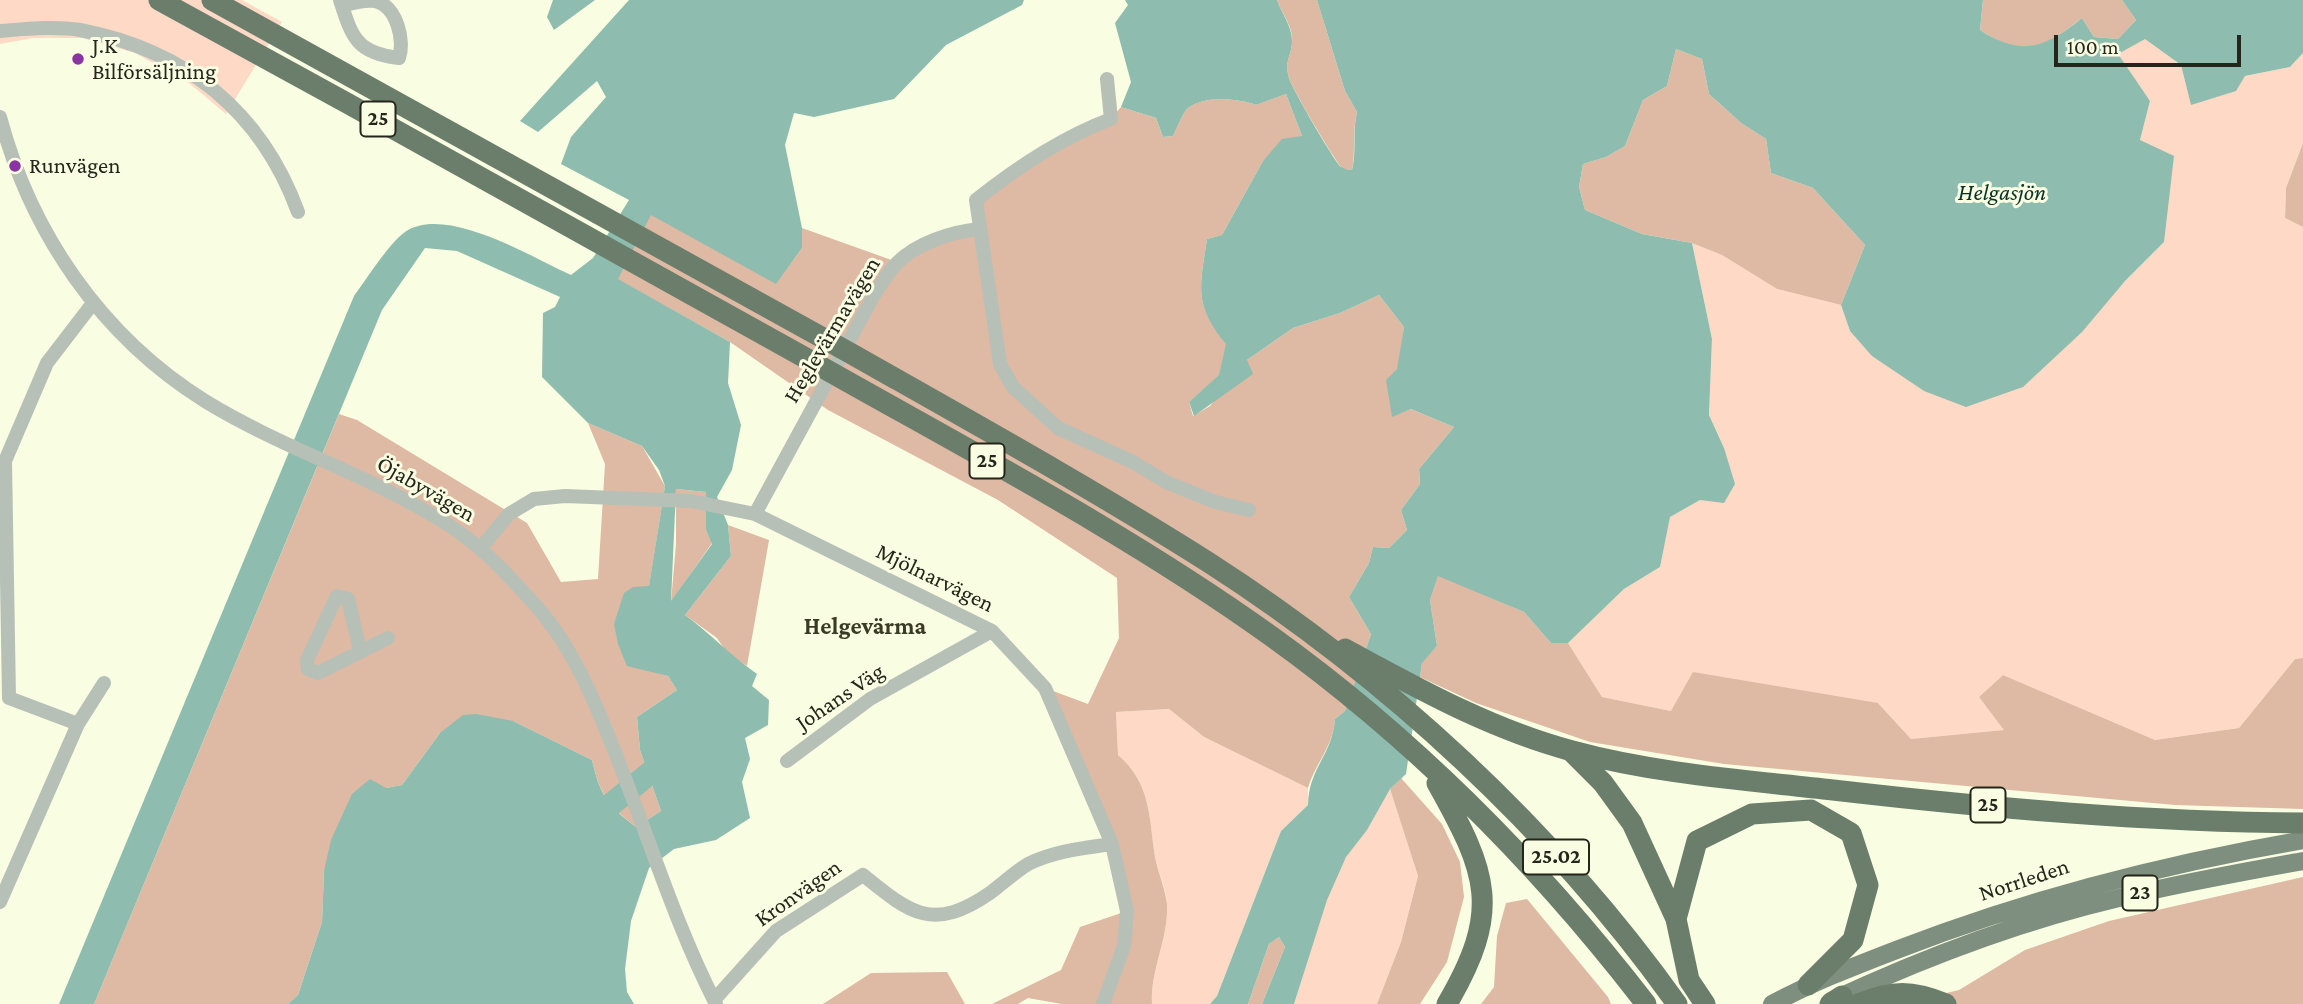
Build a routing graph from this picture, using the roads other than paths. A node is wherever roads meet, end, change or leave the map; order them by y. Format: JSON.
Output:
{"nodes":[{"id":1,"x":159,"y":0,"type":"edge"},
{"id":2,"x":212,"y":0,"type":"edge"},
{"id":3,"x":341,"y":3,"type":"edge"},
{"id":4,"x":0,"y":31,"type":"edge"},
{"id":5,"x":1107,"y":79,"type":"dead end"},
{"id":6,"x":0,"y":117,"type":"edge"},
{"id":7,"x":298,"y":212,"type":"dead end"},
{"id":8,"x":979,"y":229,"type":"junction"},
{"id":9,"x":93,"y":303,"type":"junction"},
{"id":10,"x":1249,"y":510,"type":"dead end"},
{"id":11,"x":755,"y":514,"type":"junction"},
{"id":12,"x":480,"y":548,"type":"junction"},
{"id":13,"x":1272,"y":606,"type":"joint"},
{"id":14,"x":992,"y":631,"type":"junction"},
{"id":15,"x":388,"y":638,"type":"dead end"},
{"id":16,"x":360,"y":650,"type":"junction"},
{"id":17,"x":1342,"y":652,"type":"junction"},
{"id":18,"x":104,"y":683,"type":"dead end"},
{"id":19,"x":78,"y":724,"type":"junction"},
{"id":20,"x":1571,"y":751,"type":"junction"},
{"id":21,"x":1422,"y":759,"type":"junction"},
{"id":22,"x":787,"y":761,"type":"dead end"},
{"id":23,"x":2303,"y":823,"type":"edge"},
{"id":24,"x":2303,"y":840,"type":"edge"},
{"id":25,"x":1112,"y":845,"type":"junction"},
{"id":26,"x":2303,"y":861,"type":"edge"},
{"id":27,"x":0,"y":902,"type":"edge"},
{"id":28,"x":1676,"y":919,"type":"junction"},
{"id":29,"x":1808,"y":985,"type":"junction"},
{"id":30,"x":715,"y":1002,"type":"edge"},
{"id":31,"x":1839,"y":1002,"type":"edge"},
{"id":32,"x":1102,"y":1004,"type":"edge"},
{"id":33,"x":1447,"y":1004,"type":"edge"},
{"id":34,"x":1646,"y":1004,"type":"edge"},
{"id":35,"x":1677,"y":1004,"type":"edge"},
{"id":36,"x":1705,"y":1004,"type":"edge"},
{"id":37,"x":1772,"y":1004,"type":"edge"},
{"id":38,"x":1946,"y":1004,"type":"edge"}],
"edges":[{"from":1,"to":21,"type":"highway","number":"25"},
{"from":2,"to":13,"type":"highway","number":"25"},
{"from":3,"to":3,"type":"street"},
{"from":4,"to":7,"type":"street"},
{"from":5,"to":8,"type":"street"},
{"from":6,"to":9,"type":"street","name":"Öjabyvägen"},
{"from":8,"to":10,"type":"street"},
{"from":8,"to":11,"type":"street","name":"Heglevärmavägen"},
{"from":9,"to":12,"type":"street","name":"Öjabyvägen"},
{"from":9,"to":19,"type":"street"},
{"from":11,"to":12,"type":"street","name":"Mjölnarvägen"},
{"from":11,"to":14,"type":"street","name":"Mjölnarvägen"},
{"from":12,"to":30,"type":"street","name":"Öjabyvägen"},
{"from":13,"to":17,"type":"highway","number":"25.02"},
{"from":14,"to":22,"type":"street","name":"Johans Väg"},
{"from":14,"to":25,"type":"street","name":"Mjölnarvägen"},
{"from":15,"to":16,"type":"street"},
{"from":16,"to":16,"type":"street"},
{"from":17,"to":20,"type":"highway","number":"25"},
{"from":17,"to":35,"type":"highway","number":"25.02"},
{"from":18,"to":19,"type":"street"},
{"from":19,"to":27,"type":"street"},
{"from":20,"to":23,"type":"highway","number":"25"},
{"from":20,"to":28,"type":"highway"},
{"from":21,"to":33,"type":"highway"},
{"from":21,"to":34,"type":"highway","number":"25"},
{"from":24,"to":29,"type":"main road","name":"Norrleden","number":"23"},
{"from":25,"to":30,"type":"street","name":"Kronvägen"},
{"from":25,"to":32,"type":"street","name":"Mjölnarvägen"},
{"from":26,"to":31,"type":"main road","name":"Norrleden","number":"23"},
{"from":28,"to":29,"type":"highway"},
{"from":28,"to":36,"type":"highway"},
{"from":29,"to":37,"type":"main road","name":"Norrleden","number":"23"},
{"from":31,"to":38,"type":"highway"}]}
